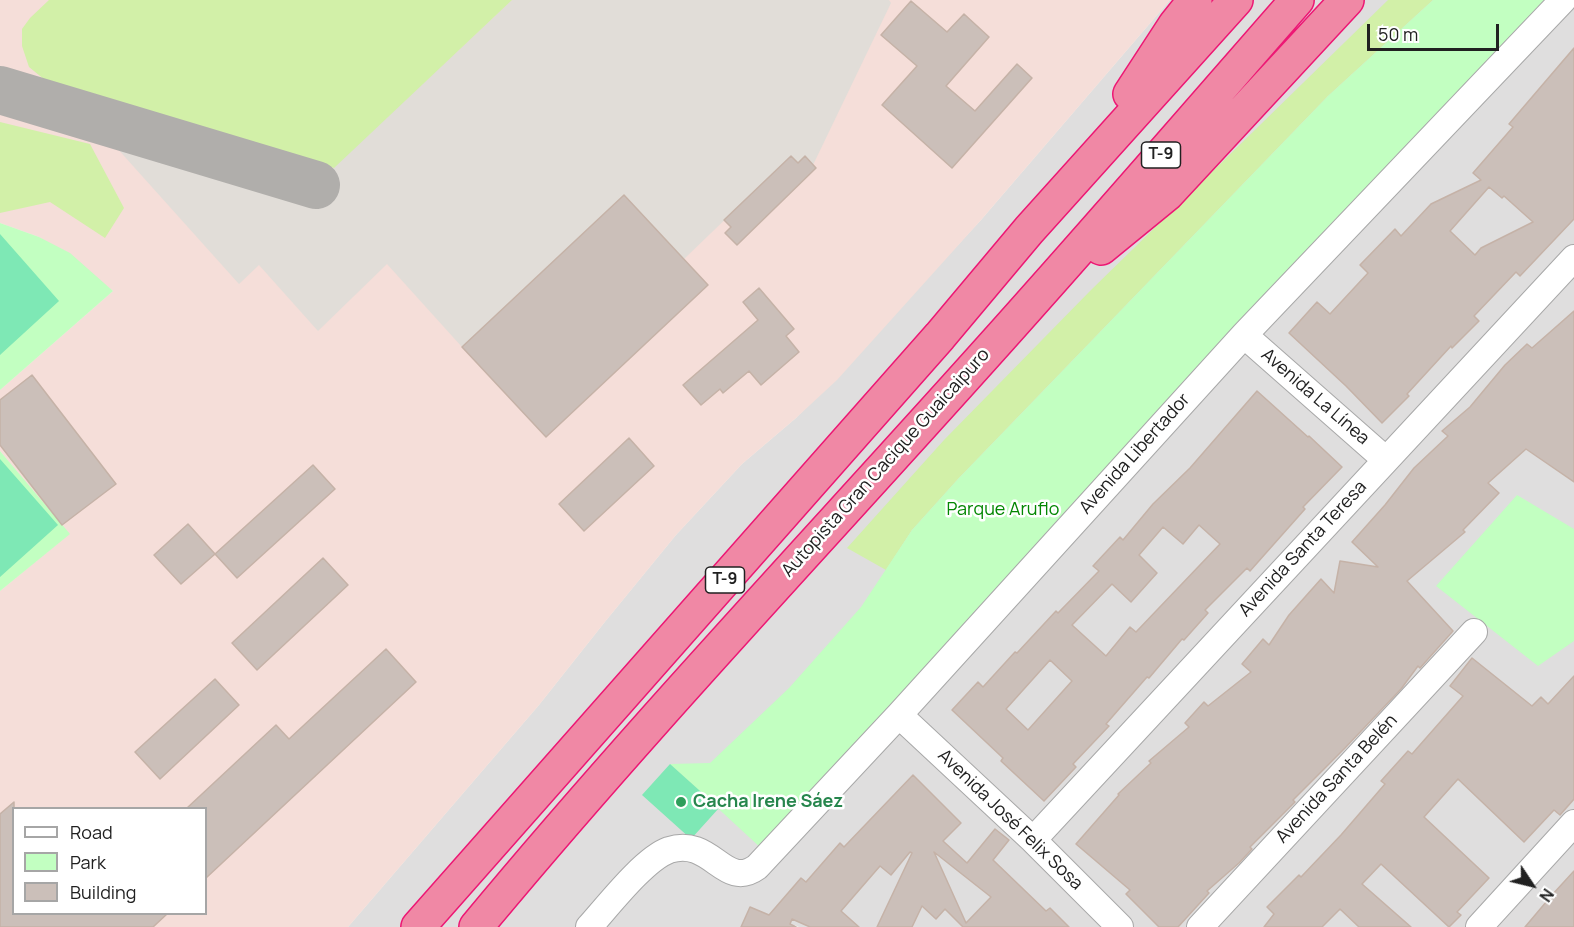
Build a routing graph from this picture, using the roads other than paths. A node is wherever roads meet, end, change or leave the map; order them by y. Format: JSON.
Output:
{"nodes":[{"id":1,"x":1195,"y":0,"type":"edge"},
{"id":2,"x":1236,"y":0,"type":"edge"},
{"id":3,"x":1297,"y":0,"type":"edge"},
{"id":4,"x":1563,"y":0,"type":"edge"},
{"id":5,"x":1346,"y":3,"type":"edge"},
{"id":6,"x":1068,"y":188,"type":"junction"},
{"id":7,"x":1574,"y":258,"type":"edge"},
{"id":8,"x":1026,"y":310,"type":"junction"},
{"id":9,"x":1244,"y":335,"type":"junction"},
{"id":10,"x":1386,"y":460,"type":"junction"},
{"id":11,"x":1474,"y":632,"type":"dead end"},
{"id":12,"x":899,"y":715,"type":"junction"},
{"id":13,"x":1574,"y":823,"type":"edge"},
{"id":14,"x":1033,"y":840,"type":"junction"},
{"id":15,"x":418,"y":927,"type":"edge"},
{"id":16,"x":476,"y":927,"type":"edge"},
{"id":17,"x":589,"y":927,"type":"edge"},
{"id":18,"x":1120,"y":927,"type":"edge"},
{"id":19,"x":1200,"y":927,"type":"edge"},
{"id":20,"x":1479,"y":927,"type":"edge"}],
"edges":[{"from":1,"to":6,"type":"highway"},
{"from":2,"to":6,"type":"highway","number":"T-9"},
{"from":3,"to":8,"type":"highway","name":"Autopista Gran Cacique Guaicaipuro","number":"T-9"},
{"from":4,"to":9,"type":"street","name":"Avenida Libertador"},
{"from":5,"to":8,"type":"highway"},
{"from":6,"to":15,"type":"highway","number":"T-9"},
{"from":7,"to":10,"type":"street","name":"Avenida Santa Teresa"},
{"from":8,"to":16,"type":"highway","name":"Autopista Gran Cacique Guaicaipuro","number":"T-9"},
{"from":9,"to":10,"type":"street","name":"Avenida La Línea"},
{"from":9,"to":12,"type":"street","name":"Avenida Libertador"},
{"from":10,"to":14,"type":"street","name":"Avenida Santa Teresa"},
{"from":11,"to":19,"type":"street","name":"Avenida Santa Belén"},
{"from":12,"to":14,"type":"street","name":"Avenida José Felix Sosa"},
{"from":12,"to":17,"type":"street","name":"Avenida Libertador"},
{"from":13,"to":20,"type":"street"},
{"from":14,"to":18,"type":"street","name":"Avenida José Felix Sosa"}]}
